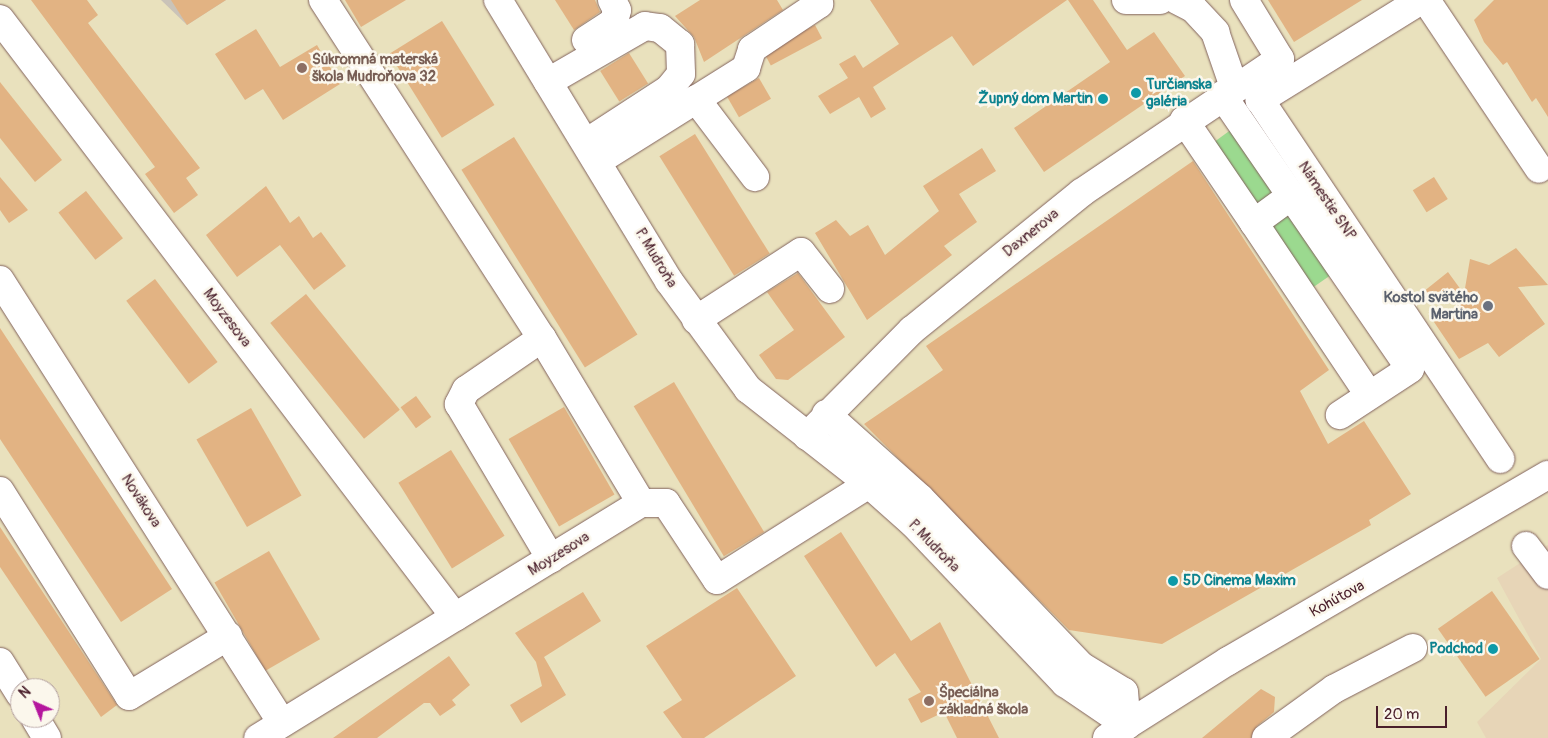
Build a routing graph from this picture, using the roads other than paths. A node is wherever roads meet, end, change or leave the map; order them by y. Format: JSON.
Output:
{"nodes":[{"id":1,"x":323,"y":0,"type":"edge"},
{"id":2,"x":499,"y":0,"type":"edge"},
{"id":3,"x":612,"y":0,"type":"edge"},
{"id":4,"x":816,"y":0,"type":"edge"},
{"id":5,"x":1126,"y":0,"type":"edge"},
{"id":6,"x":1160,"y":0,"type":"edge"},
{"id":7,"x":1177,"y":0,"type":"edge"},
{"id":8,"x":1244,"y":0,"type":"edge"},
{"id":9,"x":1421,"y":0,"type":"edge"},
{"id":10,"x":1426,"y":0,"type":"edge"},
{"id":11,"x":0,"y":20,"type":"edge"},
{"id":12,"x":544,"y":75,"type":"junction"},
{"id":13,"x":1228,"y":91,"type":"junction"},
{"id":14,"x":696,"y":99,"type":"junction"},
{"id":15,"x":1184,"y":120,"type":"junction"},
{"id":16,"x":592,"y":152,"type":"junction"},
{"id":17,"x":1538,"y":169,"type":"dead end"},
{"id":18,"x":755,"y":177,"type":"dead end"},
{"id":19,"x":1291,"y":196,"type":"junction"},
{"id":20,"x":1254,"y":223,"type":"junction"},
{"id":21,"x":0,"y":280,"type":"edge"},
{"id":22,"x":830,"y":289,"type":"dead end"},
{"id":23,"x":696,"y":320,"type":"junction"},
{"id":24,"x":542,"y":338,"type":"junction"},
{"id":25,"x":1370,"y":395,"type":"junction"},
{"id":26,"x":836,"y":406,"type":"junction"},
{"id":27,"x":1340,"y":415,"type":"dead end"},
{"id":28,"x":807,"y":436,"type":"junction"},
{"id":29,"x":1500,"y":459,"type":"dead end"},
{"id":30,"x":1548,"y":475,"type":"edge"},
{"id":31,"x":869,"y":484,"type":"junction"},
{"id":32,"x":0,"y":492,"type":"edge"},
{"id":33,"x":653,"y":503,"type":"junction"},
{"id":34,"x":1526,"y":546,"type":"dead end"},
{"id":35,"x":552,"y":559,"type":"junction"},
{"id":36,"x":1548,"y":575,"type":"edge"},
{"id":37,"x":455,"y":618,"type":"junction"},
{"id":38,"x":228,"y":636,"type":"junction"},
{"id":39,"x":1414,"y":648,"type":"dead end"},
{"id":40,"x":0,"y":662,"type":"edge"},
{"id":41,"x":10,"y":678,"type":"edge"},
{"id":42,"x":282,"y":723,"type":"junction"},
{"id":43,"x":1125,"y":734,"type":"edge"},
{"id":44,"x":258,"y":738,"type":"edge"},
{"id":45,"x":1266,"y":738,"type":"edge"}],
"edges":[{"from":1,"to":24,"type":"street"},
{"from":2,"to":12,"type":"street","name":"P. Mudroňa"},
{"from":3,"to":12,"type":"street"},
{"from":4,"to":14,"type":"street"},
{"from":5,"to":6,"type":"street"},
{"from":7,"to":13,"type":"street"},
{"from":8,"to":13,"type":"street","name":"Daxnerova"},
{"from":9,"to":29,"type":"street","name":"Námestie SNP"},
{"from":10,"to":17,"type":"street"},
{"from":11,"to":37,"type":"street","name":"Moyzesova"},
{"from":12,"to":16,"type":"street","name":"P. Mudroňa"},
{"from":12,"to":16,"type":"street"},
{"from":13,"to":15,"type":"street","name":"Daxnerova"},
{"from":13,"to":19,"type":"street"},
{"from":14,"to":16,"type":"street"},
{"from":14,"to":18,"type":"street"},
{"from":15,"to":20,"type":"street"},
{"from":15,"to":26,"type":"street","name":"Daxnerova"},
{"from":16,"to":23,"type":"street","name":"P. Mudroňa"},
{"from":19,"to":20,"type":"street"},
{"from":19,"to":25,"type":"street"},
{"from":20,"to":25,"type":"street"},
{"from":21,"to":38,"type":"street","name":"Novákova"},
{"from":22,"to":23,"type":"street"},
{"from":23,"to":28,"type":"street","name":"P. Mudroňa"},
{"from":24,"to":33,"type":"street"},
{"from":24,"to":35,"type":"street"},
{"from":25,"to":27,"type":"street"},
{"from":26,"to":28,"type":"street","name":"Daxnerova"},
{"from":26,"to":43,"type":"street","name":"P. Mudroňa"},
{"from":28,"to":31,"type":"street","name":"P. Mudroňa"},
{"from":30,"to":43,"type":"street","name":"Kohútova"},
{"from":31,"to":33,"type":"street"},
{"from":31,"to":43,"type":"street","name":"P. Mudroňa"},
{"from":32,"to":38,"type":"street"},
{"from":33,"to":35,"type":"street","name":"Moyzesova"},
{"from":34,"to":36,"type":"street"},
{"from":35,"to":37,"type":"street","name":"Moyzesova"},
{"from":37,"to":42,"type":"street","name":"Moyzesova"},
{"from":38,"to":42,"type":"street","name":"Novákova"},
{"from":39,"to":45,"type":"street"},
{"from":40,"to":41,"type":"street"},
{"from":42,"to":44,"type":"street","name":"Moyzesova"}]}
